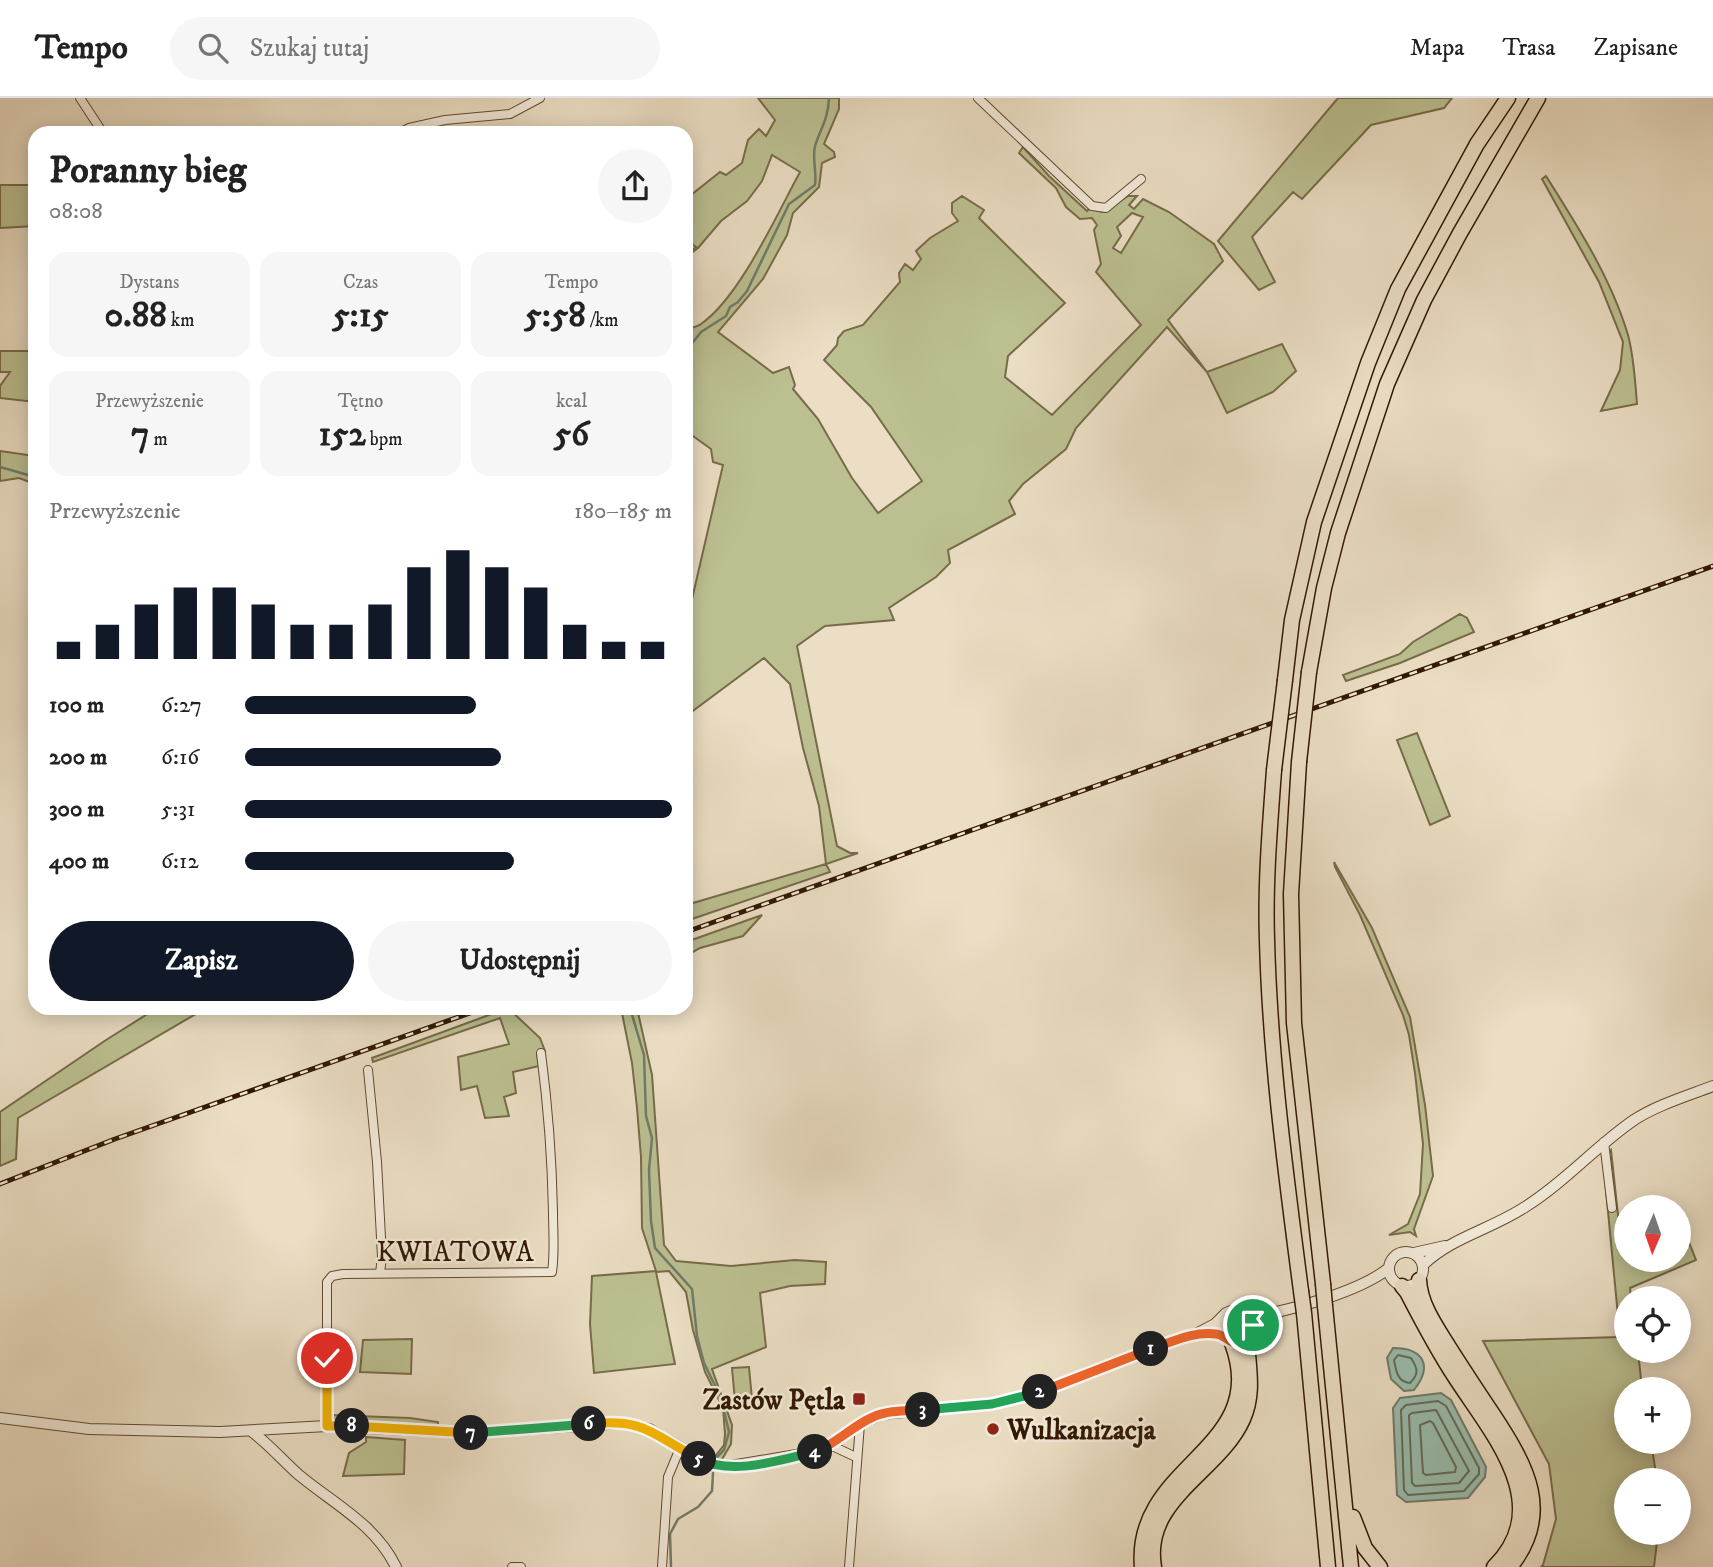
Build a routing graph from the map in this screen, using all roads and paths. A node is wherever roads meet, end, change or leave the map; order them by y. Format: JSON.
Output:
{"nodes":[{"id":1,"x":80,"y":98,"type":"edge"},
{"id":2,"x":540,"y":98,"type":"edge"},
{"id":3,"x":978,"y":98,"type":"edge"},
{"id":4,"x":1508,"y":98,"type":"edge"},
{"id":5,"x":1538,"y":98,"type":"edge"},
{"id":6,"x":98,"y":126,"type":"edge"},
{"id":7,"x":418,"y":126,"type":"edge"},
{"id":8,"x":1141,"y":179,"type":"dead end"},
{"id":9,"x":541,"y":1053,"type":"dead end"},
{"id":10,"x":368,"y":1070,"type":"dead end"},
{"id":11,"x":1712,"y":1088,"type":"edge"},
{"id":12,"x":1604,"y":1143,"type":"junction"},
{"id":13,"x":1612,"y":1208,"type":"dead end"},
{"id":14,"x":1449,"y":1246,"type":"junction"},
{"id":15,"x":1414,"y":1253,"type":"junction"},
{"id":16,"x":1423,"y":1265,"type":"junction"},
{"id":17,"x":1389,"y":1268,"type":"junction"},
{"id":18,"x":380,"y":1273,"type":"junction"},
{"id":19,"x":1419,"y":1280,"type":"junction"},
{"id":20,"x":1370,"y":1281,"type":"junction"},
{"id":21,"x":1397,"y":1283,"type":"junction"},
{"id":22,"x":1220,"y":1320,"type":"junction"},
{"id":23,"x":1250,"y":1327,"type":"junction"},
{"id":24,"x":1196,"y":1334,"type":"junction"},
{"id":25,"x":1227,"y":1339,"type":"junction"},
{"id":26,"x":0,"y":1418,"type":"edge"},
{"id":27,"x":859,"y":1424,"type":"junction"},
{"id":28,"x":327,"y":1426,"type":"junction"},
{"id":29,"x":278,"y":1429,"type":"junction"},
{"id":30,"x":251,"y":1431,"type":"junction"},
{"id":31,"x":830,"y":1444,"type":"junction"},
{"id":32,"x":680,"y":1448,"type":"junction"},
{"id":33,"x":275,"y":1449,"type":"junction"},
{"id":34,"x":856,"y":1457,"type":"junction"},
{"id":35,"x":1345,"y":1492,"type":"junction"},
{"id":36,"x":1324,"y":1515,"type":"junction"},
{"id":37,"x":396,"y":1567,"type":"edge"},
{"id":38,"x":512,"y":1567,"type":"edge"},
{"id":39,"x":521,"y":1567,"type":"edge"},
{"id":40,"x":662,"y":1567,"type":"edge"},
{"id":41,"x":849,"y":1567,"type":"edge"},
{"id":42,"x":1142,"y":1567,"type":"edge"},
{"id":43,"x":1154,"y":1567,"type":"edge"},
{"id":44,"x":1320,"y":1567,"type":"edge"},
{"id":45,"x":1328,"y":1567,"type":"edge"},
{"id":46,"x":1351,"y":1567,"type":"edge"},
{"id":47,"x":1380,"y":1567,"type":"edge"},
{"id":48,"x":1494,"y":1567,"type":"edge"},
{"id":49,"x":1510,"y":1567,"type":"edge"}],
"edges":[{"from":1,"to":6,"type":"street"},
{"from":2,"to":7,"type":"street"},
{"from":3,"to":8,"type":"street"},
{"from":4,"to":36,"type":"highway","bridge":true},
{"from":5,"to":35,"type":"highway","bridge":true},
{"from":9,"to":18,"type":"street","name":"KWIATOWA"},
{"from":10,"to":18,"type":"street"},
{"from":11,"to":12,"type":"street"},
{"from":12,"to":13,"type":"street"},
{"from":12,"to":14,"type":"street"},
{"from":14,"to":15,"type":"street"},
{"from":14,"to":16,"type":"street"},
{"from":15,"to":16,"type":"street"},
{"from":15,"to":17,"type":"street"},
{"from":16,"to":19,"type":"street"},
{"from":17,"to":20,"type":"street"},
{"from":17,"to":21,"type":"street"},
{"from":18,"to":28,"type":"street","name":"KWIATOWA"},
{"from":19,"to":21,"type":"street"},
{"from":19,"to":49,"type":"highway"},
{"from":20,"to":21,"type":"street"},
{"from":20,"to":23,"type":"street"},
{"from":21,"to":48,"type":"highway"},
{"from":22,"to":23,"type":"street"},
{"from":22,"to":24,"type":"street"},
{"from":22,"to":25,"type":"street"},
{"from":23,"to":25,"type":"street"},
{"from":23,"to":43,"type":"highway"},
{"from":24,"to":25,"type":"street"},
{"from":24,"to":27,"type":"street"},
{"from":25,"to":42,"type":"highway"},
{"from":26,"to":30,"type":"street"},
{"from":27,"to":31,"type":"street"},
{"from":27,"to":34,"type":"street"},
{"from":28,"to":29,"type":"street"},
{"from":28,"to":32,"type":"street"},
{"from":29,"to":30,"type":"street"},
{"from":29,"to":33,"type":"street"},
{"from":30,"to":33,"type":"street"},
{"from":31,"to":32,"type":"street"},
{"from":31,"to":34,"type":"street"},
{"from":32,"to":40,"type":"street"},
{"from":33,"to":37,"type":"street"},
{"from":34,"to":41,"type":"street"},
{"from":35,"to":46,"type":"highway"},
{"from":35,"to":47,"type":"highway"},
{"from":36,"to":44,"type":"highway"},
{"from":36,"to":45,"type":"highway"},
{"from":38,"to":39,"type":"street"}]}
